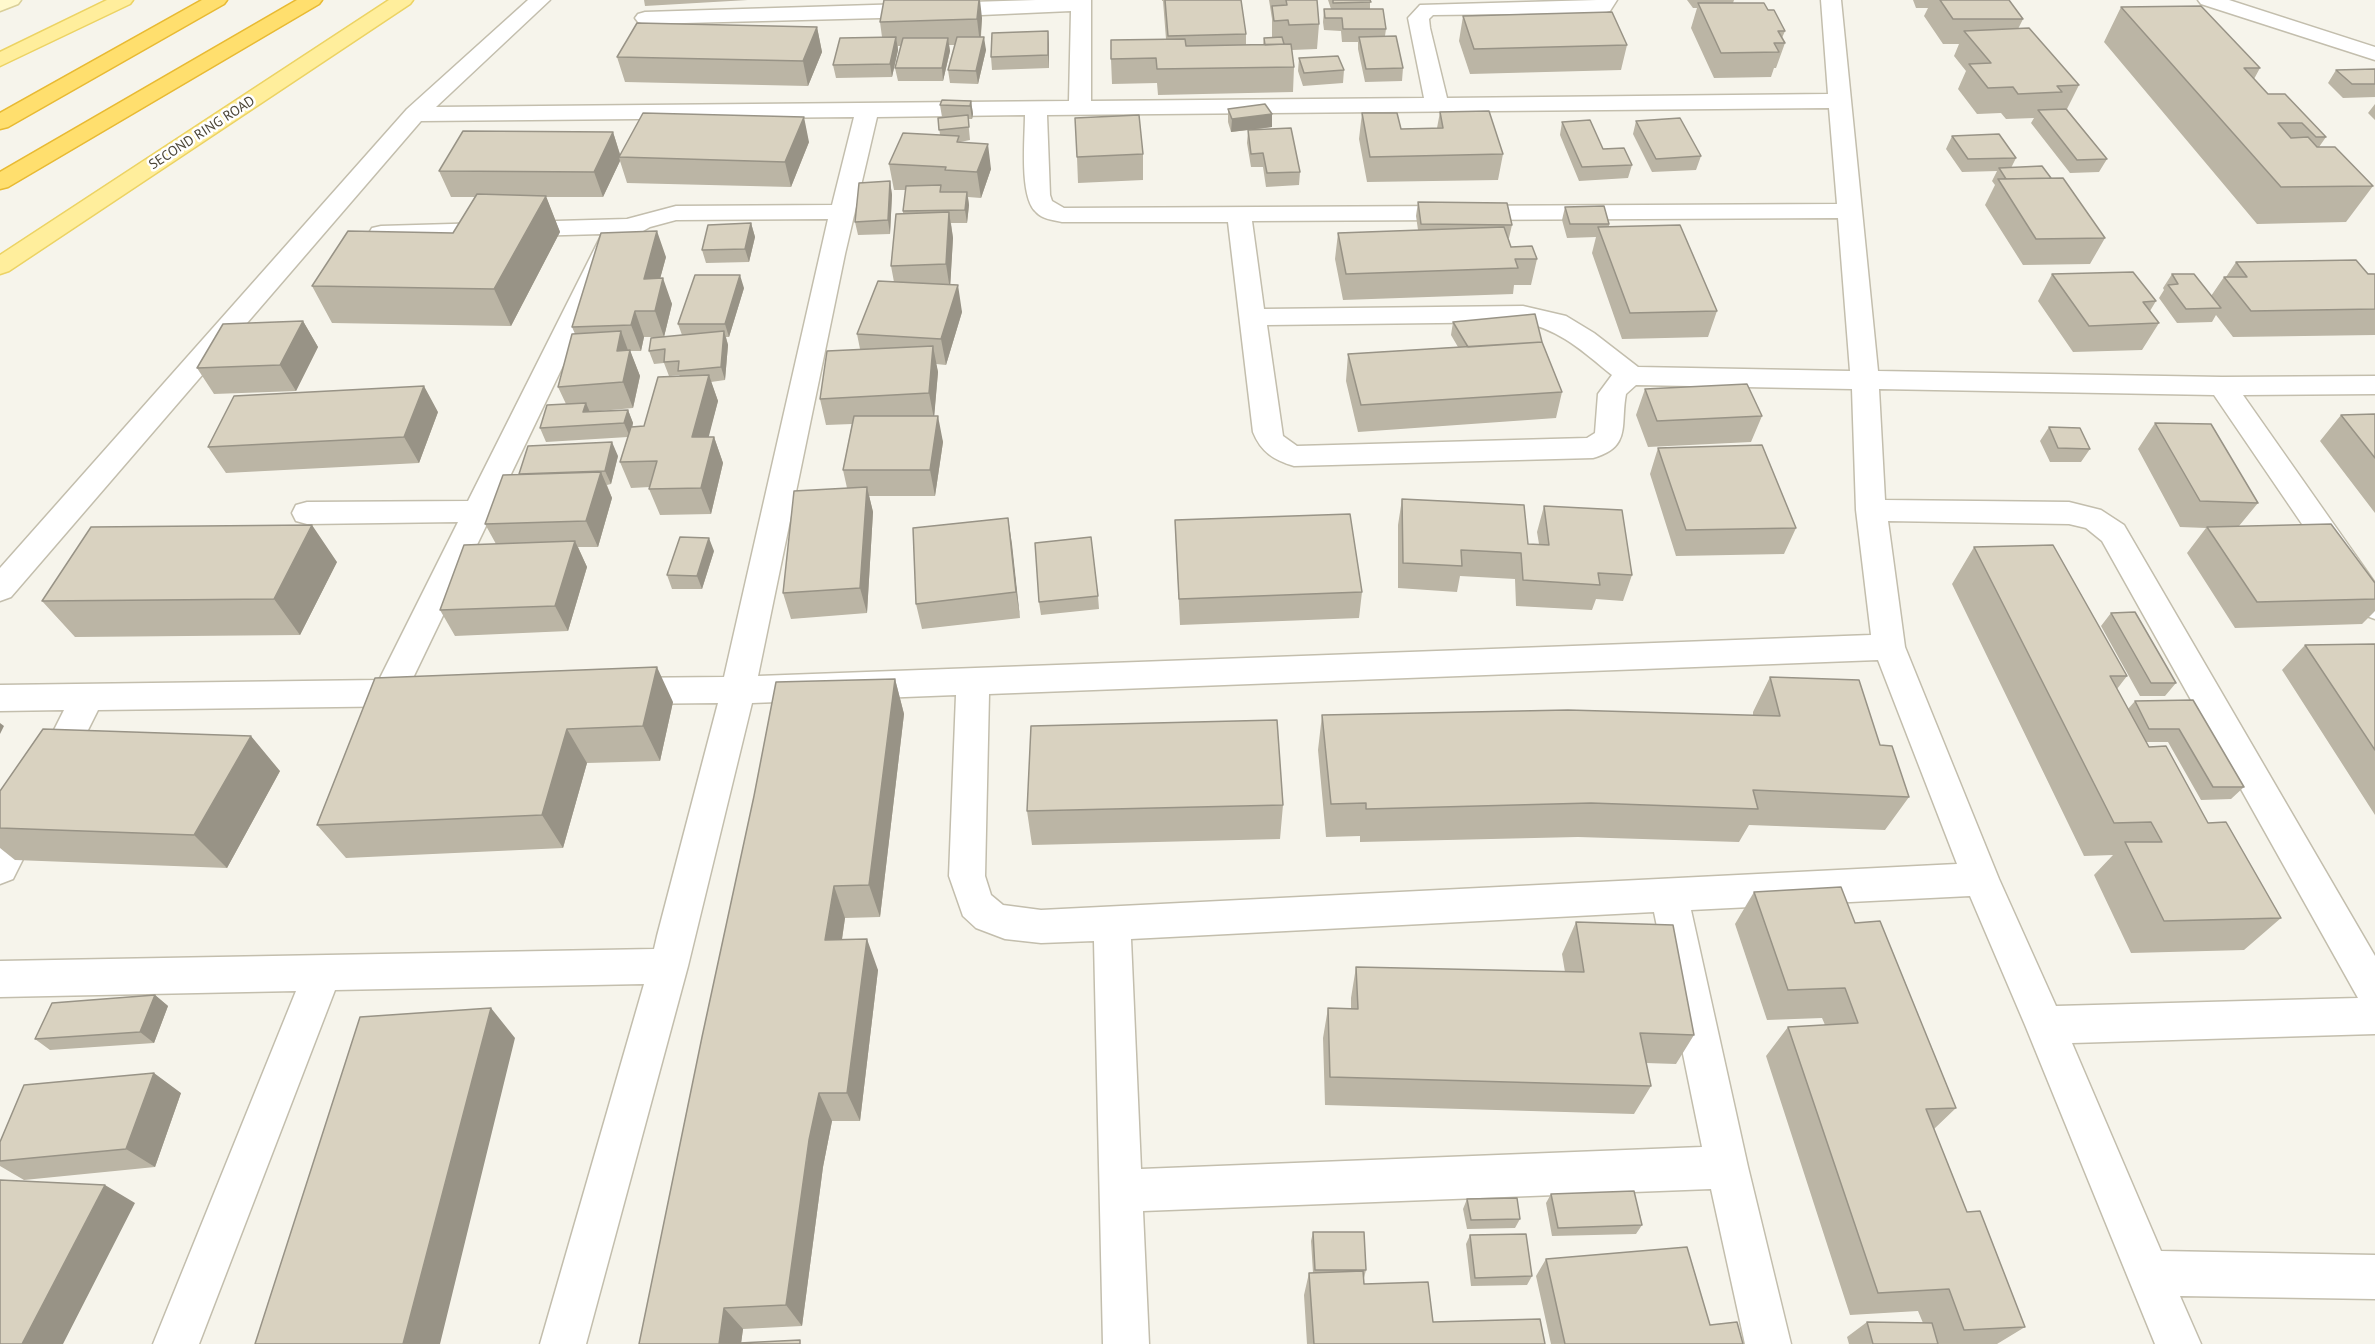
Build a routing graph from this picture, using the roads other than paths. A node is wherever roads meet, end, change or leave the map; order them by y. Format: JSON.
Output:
{"nodes":[{"id":1,"x":11,"y":0,"type":"edge"},
{"id":2,"x":123,"y":0,"type":"edge"},
{"id":3,"x":217,"y":0,"type":"edge"},
{"id":4,"x":312,"y":0,"type":"edge"},
{"id":5,"x":403,"y":0,"type":"edge"},
{"id":6,"x":540,"y":0,"type":"edge"},
{"id":7,"x":1607,"y":0,"type":"edge"},
{"id":8,"x":1831,"y":0,"type":"edge"},
{"id":9,"x":2208,"y":0,"type":"edge"},
{"id":10,"x":1081,"y":2,"type":"edge"},
{"id":11,"x":0,"y":5,"type":"edge"},
{"id":12,"x":959,"y":5,"type":"edge"},
{"id":13,"x":645,"y":18,"type":"dead end"},
{"id":14,"x":2375,"y":54,"type":"edge"},
{"id":15,"x":0,"y":60,"type":"edge"},
{"id":16,"x":1838,"y":101,"type":"junction"},
{"id":17,"x":1437,"y":104,"type":"junction"},
{"id":18,"x":1080,"y":108,"type":"junction"},
{"id":19,"x":1036,"y":109,"type":"junction"},
{"id":20,"x":867,"y":110,"type":"junction"},
{"id":21,"x":415,"y":114,"type":"junction"},
{"id":22,"x":0,"y":122,"type":"edge"},
{"id":23,"x":0,"y":182,"type":"edge"},
{"id":24,"x":1849,"y":211,"type":"junction"},
{"id":25,"x":841,"y":212,"type":"junction"},
{"id":26,"x":1239,"y":213,"type":"junction"},
{"id":27,"x":628,"y":226,"type":"junction"},
{"id":28,"x":381,"y":232,"type":"edge"},
{"id":29,"x":0,"y":266,"type":"edge"},
{"id":30,"x":1252,"y":317,"type":"junction"},
{"id":31,"x":1631,"y":376,"type":"junction"},
{"id":32,"x":1865,"y":380,"type":"junction"},
{"id":33,"x":2375,"y":385,"type":"edge"},
{"id":34,"x":2222,"y":386,"type":"junction"},
{"id":35,"x":1870,"y":510,"type":"junction"},
{"id":36,"x":479,"y":511,"type":"junction"},
{"id":37,"x":307,"y":513,"type":"dead end"},
{"id":38,"x":0,"y":590,"type":"edge"},
{"id":39,"x":2375,"y":607,"type":"edge"},
{"id":40,"x":1889,"y":647,"type":"junction"},
{"id":41,"x":973,"y":680,"type":"junction"},
{"id":42,"x":739,"y":690,"type":"junction"},
{"id":43,"x":587,"y":691,"type":"edge"},
{"id":44,"x":389,"y":693,"type":"junction"},
{"id":45,"x":447,"y":693,"type":"edge"},
{"id":46,"x":88,"y":697,"type":"junction"},
{"id":47,"x":0,"y":698,"type":"edge"},
{"id":48,"x":0,"y":868,"type":"edge"},
{"id":49,"x":1981,"y":879,"type":"junction"},
{"id":50,"x":1670,"y":894,"type":"junction"},
{"id":51,"x":1112,"y":923,"type":"junction"},
{"id":52,"x":669,"y":966,"type":"junction"},
{"id":53,"x":323,"y":972,"type":"junction"},
{"id":54,"x":0,"y":979,"type":"edge"},
{"id":55,"x":2375,"y":992,"type":"edge"},
{"id":56,"x":2375,"y":1016,"type":"edge"},
{"id":57,"x":2045,"y":1025,"type":"junction"},
{"id":58,"x":1727,"y":1167,"type":"junction"},
{"id":59,"x":1120,"y":1191,"type":"junction"},
{"id":60,"x":2148,"y":1273,"type":"junction"},
{"id":61,"x":2375,"y":1277,"type":"edge"},
{"id":62,"x":176,"y":1344,"type":"edge"},
{"id":63,"x":563,"y":1344,"type":"edge"},
{"id":64,"x":1126,"y":1344,"type":"edge"},
{"id":65,"x":1768,"y":1344,"type":"edge"},
{"id":66,"x":2178,"y":1344,"type":"edge"}],
"edges":[{"from":1,"to":11,"type":"street"},
{"from":2,"to":15,"type":"main road"},
{"from":3,"to":22,"type":"highway"},
{"from":4,"to":23,"type":"highway"},
{"from":5,"to":29,"type":"main road","name":"SECOND RING ROAD"},
{"from":6,"to":21,"type":"street"},
{"from":7,"to":17,"type":"street"},
{"from":8,"to":16,"type":"street"},
{"from":9,"to":14,"type":"street"},
{"from":10,"to":12,"type":"street"},
{"from":10,"to":18,"type":"street"},
{"from":12,"to":13,"type":"street"},
{"from":16,"to":17,"type":"street"},
{"from":16,"to":24,"type":"street"},
{"from":17,"to":18,"type":"street"},
{"from":18,"to":19,"type":"street"},
{"from":19,"to":20,"type":"street"},
{"from":19,"to":26,"type":"street"},
{"from":20,"to":21,"type":"street"},
{"from":20,"to":25,"type":"street"},
{"from":21,"to":38,"type":"street"},
{"from":24,"to":26,"type":"street"},
{"from":24,"to":32,"type":"street"},
{"from":25,"to":27,"type":"street"},
{"from":25,"to":42,"type":"street"},
{"from":26,"to":30,"type":"street"},
{"from":27,"to":28,"type":"street"},
{"from":27,"to":36,"type":"street"},
{"from":30,"to":31,"type":"street"},
{"from":30,"to":31,"type":"street"},
{"from":31,"to":32,"type":"street"},
{"from":32,"to":34,"type":"street"},
{"from":32,"to":35,"type":"street"},
{"from":33,"to":34,"type":"street"},
{"from":34,"to":39,"type":"street"},
{"from":35,"to":40,"type":"street"},
{"from":35,"to":55,"type":"street"},
{"from":36,"to":37,"type":"street"},
{"from":36,"to":44,"type":"street"},
{"from":40,"to":41,"type":"street"},
{"from":40,"to":49,"type":"street"},
{"from":41,"to":42,"type":"street"},
{"from":41,"to":51,"type":"street"},
{"from":42,"to":43,"type":"street"},
{"from":42,"to":52,"type":"street"},
{"from":44,"to":45,"type":"street"},
{"from":44,"to":46,"type":"street"},
{"from":46,"to":47,"type":"street"},
{"from":46,"to":48,"type":"street"},
{"from":49,"to":50,"type":"street"},
{"from":49,"to":57,"type":"street"},
{"from":50,"to":51,"type":"street"},
{"from":50,"to":58,"type":"street"},
{"from":51,"to":59,"type":"street"},
{"from":52,"to":53,"type":"street"},
{"from":52,"to":63,"type":"street"},
{"from":53,"to":54,"type":"street"},
{"from":53,"to":62,"type":"street"},
{"from":56,"to":57,"type":"street"},
{"from":57,"to":60,"type":"street"},
{"from":58,"to":59,"type":"street"},
{"from":58,"to":65,"type":"street"},
{"from":59,"to":64,"type":"street"},
{"from":60,"to":61,"type":"street"},
{"from":60,"to":66,"type":"street"}]}
